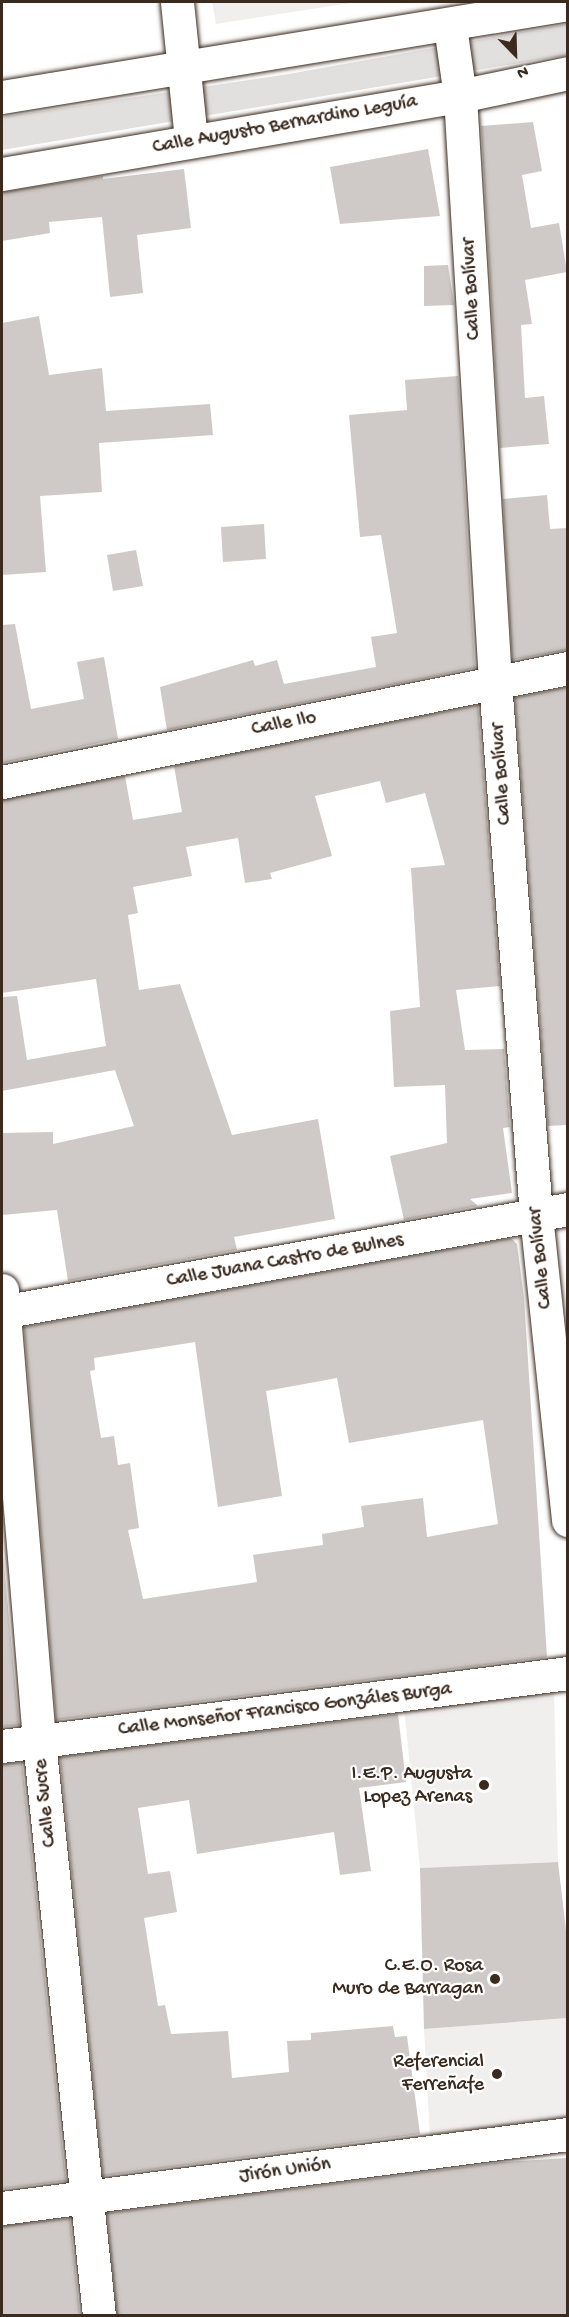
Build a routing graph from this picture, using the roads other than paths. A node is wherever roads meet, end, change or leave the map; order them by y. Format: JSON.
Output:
{"nodes":[{"id":1,"x":177,"y":2,"type":"edge"},
{"id":2,"x":567,"y":4,"type":"edge"},
{"id":3,"x":450,"y":26,"type":"junction"},
{"id":4,"x":183,"y":67,"type":"junction"},
{"id":5,"x":567,"y":74,"type":"edge"},
{"id":6,"x":460,"y":96,"type":"junction"},
{"id":7,"x":2,"y":97,"type":"edge"},
{"id":8,"x":191,"y":141,"type":"junction"},
{"id":9,"x":2,"y":174,"type":"edge"},
{"id":10,"x":567,"y":668,"type":"edge"},
{"id":11,"x":495,"y":682,"type":"junction"},
{"id":12,"x":2,"y":782,"type":"edge"},
{"id":13,"x":552,"y":1212,"type":"edge"},
{"id":14,"x":2,"y":1305,"type":"edge"},
{"id":15,"x":567,"y":1520,"type":"edge"},
{"id":16,"x":567,"y":1673,"type":"edge"},
{"id":17,"x":39,"y":1741,"type":"junction"},
{"id":18,"x":2,"y":1746,"type":"edge"},
{"id":19,"x":567,"y":2134,"type":"edge"},
{"id":20,"x":88,"y":2197,"type":"junction"},
{"id":21,"x":2,"y":2208,"type":"edge"},
{"id":22,"x":99,"y":2316,"type":"edge"}],
"edges":[{"from":1,"to":4,"type":"street"},
{"from":2,"to":3,"type":"street"},
{"from":3,"to":4,"type":"street"},
{"from":3,"to":6,"type":"street","name":"Calle Bolívar"},
{"from":4,"to":7,"type":"street"},
{"from":4,"to":8,"type":"street"},
{"from":5,"to":6,"type":"street","name":"Calle Augusto Bernardino Leguía"},
{"from":6,"to":8,"type":"street","name":"Calle Augusto Bernardino Leguía"},
{"from":6,"to":11,"type":"street","name":"Calle Bolívar"},
{"from":8,"to":9,"type":"street","name":"Calle Augusto Bernardino Leguía"},
{"from":10,"to":11,"type":"street","name":"Calle Ilo"},
{"from":11,"to":12,"type":"street","name":"Calle Ilo"},
{"from":11,"to":13,"type":"street","name":"Calle Bolívar"},
{"from":13,"to":14,"type":"street","name":"Calle Juana Castro de Bulnes"},
{"from":13,"to":15,"type":"street","name":"Calle Bolívar"},
{"from":14,"to":17,"type":"street","name":"Calle Sucre"},
{"from":16,"to":17,"type":"street","name":"Calle Monseñor Francisco Gonzáles Burga"},
{"from":17,"to":18,"type":"street","name":"Calle Monseñor Francisco Gonzáles Burga"},
{"from":17,"to":20,"type":"street","name":"Calle Sucre"},
{"from":19,"to":20,"type":"street","name":"Jirón Unión"},
{"from":20,"to":21,"type":"street","name":"Jirón Unión"},
{"from":20,"to":22,"type":"street","name":"Calle Sucre"}]}
